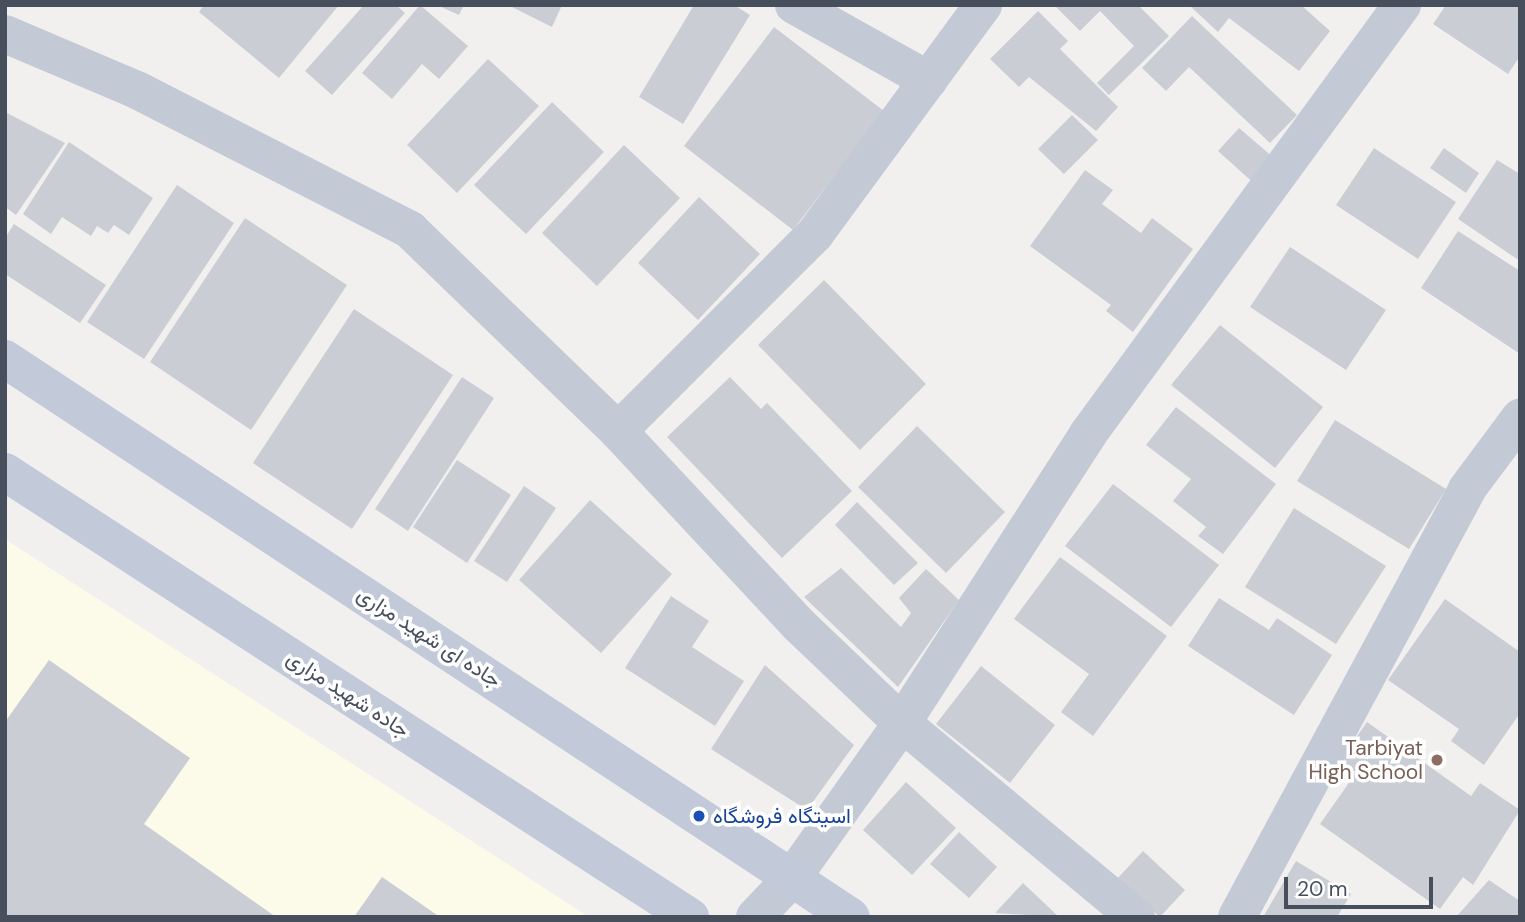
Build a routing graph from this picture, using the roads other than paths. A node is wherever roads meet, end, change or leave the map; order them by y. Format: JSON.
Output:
{"nodes":[{"id":1,"x":794,"y":5,"type":"edge"},
{"id":2,"x":983,"y":5,"type":"edge"},
{"id":3,"x":1402,"y":5,"type":"edge"},
{"id":4,"x":5,"y":34,"type":"edge"},
{"id":5,"x":928,"y":80,"type":"junction"},
{"id":6,"x":5,"y":359,"type":"edge"},
{"id":7,"x":1520,"y":418,"type":"edge"},
{"id":8,"x":618,"y":430,"type":"junction"},
{"id":9,"x":5,"y":472,"type":"edge"},
{"id":10,"x":902,"y":723,"type":"junction"},
{"id":11,"x":792,"y":878,"type":"junction"},
{"id":12,"x":690,"y":917,"type":"edge"},
{"id":13,"x":755,"y":917,"type":"edge"},
{"id":14,"x":851,"y":917,"type":"edge"},
{"id":15,"x":1136,"y":917,"type":"edge"},
{"id":16,"x":1237,"y":917,"type":"edge"}],
"edges":[{"from":1,"to":5,"type":"street"},
{"from":2,"to":5,"type":"street"},
{"from":3,"to":10,"type":"street"},
{"from":4,"to":8,"type":"street"},
{"from":5,"to":8,"type":"street"},
{"from":6,"to":11,"type":"main road","name":"جاده ای شهید مزاری"},
{"from":7,"to":16,"type":"street"},
{"from":8,"to":10,"type":"street"},
{"from":9,"to":12,"type":"main road","name":"جاده شهید مزاری"},
{"from":10,"to":11,"type":"street"},
{"from":10,"to":15,"type":"street"},
{"from":11,"to":13,"type":"street"},
{"from":11,"to":14,"type":"main road","name":"جاده ای شهید مزاری"}]}
